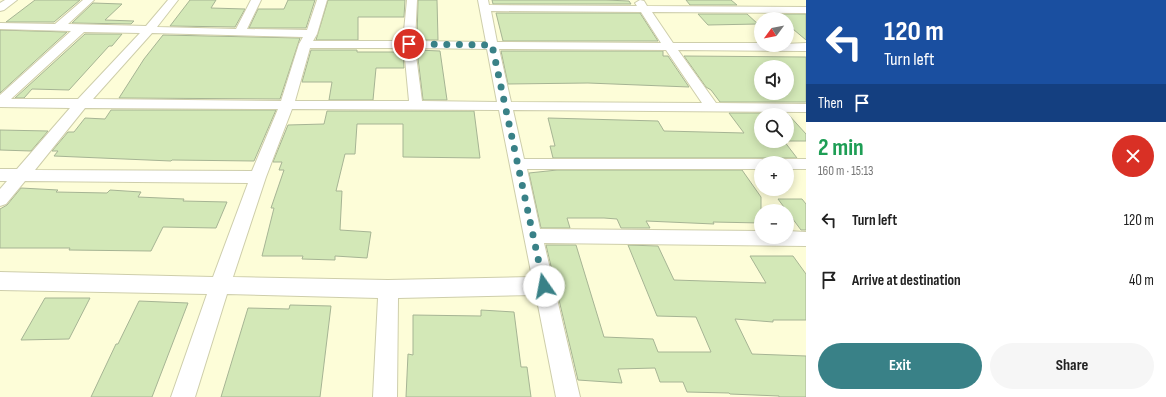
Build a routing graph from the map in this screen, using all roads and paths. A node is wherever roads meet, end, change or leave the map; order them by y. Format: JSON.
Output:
{"nodes":[{"id":1,"x":12,"y":0,"type":"edge"},
{"id":2,"x":89,"y":0,"type":"edge"},
{"id":3,"x":173,"y":0,"type":"edge"},
{"id":4,"x":256,"y":0,"type":"edge"},
{"id":5,"x":322,"y":0,"type":"edge"},
{"id":6,"x":412,"y":0,"type":"edge"},
{"id":7,"x":638,"y":0,"type":"edge"},
{"id":8,"x":792,"y":0,"type":"edge"},
{"id":9,"x":484,"y":4,"type":"edge"},
{"id":10,"x":0,"y":8,"type":"edge"},
{"id":11,"x":645,"y":10,"type":"junction"},
{"id":12,"x":806,"y":10,"type":"edge"},
{"id":13,"x":0,"y":26,"type":"edge"},
{"id":14,"x":57,"y":28,"type":"junction"},
{"id":15,"x":81,"y":28,"type":"junction"},
{"id":16,"x":149,"y":30,"type":"junction"},
{"id":17,"x":240,"y":32,"type":"junction"},
{"id":18,"x":308,"y":39,"type":"junction"},
{"id":19,"x":409,"y":44,"type":"junction"},
{"id":20,"x":492,"y":45,"type":"junction"},
{"id":21,"x":670,"y":46,"type":"junction"},
{"id":22,"x":806,"y":47,"type":"edge"},
{"id":23,"x":0,"y":103,"type":"edge"},
{"id":24,"x":82,"y":104,"type":"junction"},
{"id":25,"x":287,"y":105,"type":"junction"},
{"id":26,"x":416,"y":106,"type":"junction"},
{"id":27,"x":504,"y":107,"type":"junction"},
{"id":28,"x":712,"y":108,"type":"junction"},
{"id":29,"x":806,"y":108,"type":"edge"},
{"id":30,"x":517,"y":164,"type":"junction"},
{"id":31,"x":754,"y":164,"type":"edge"},
{"id":32,"x":794,"y":164,"type":"edge"},
{"id":33,"x":806,"y":164,"type":"edge"},
{"id":34,"x":0,"y":174,"type":"edge"},
{"id":35,"x":23,"y":175,"type":"junction"},
{"id":36,"x":258,"y":178,"type":"junction"},
{"id":37,"x":0,"y":200,"type":"edge"},
{"id":38,"x":533,"y":236,"type":"junction"},
{"id":39,"x":806,"y":238,"type":"edge"},
{"id":40,"x":0,"y":281,"type":"edge"},
{"id":41,"x":220,"y":286,"type":"junction"},
{"id":42,"x":544,"y":286,"type":"junction"},
{"id":43,"x":388,"y":289,"type":"junction"},
{"id":44,"x":183,"y":397,"type":"edge"},
{"id":45,"x":385,"y":397,"type":"edge"},
{"id":46,"x":568,"y":397,"type":"edge"}],
"edges":[{"from":1,"to":10,"type":"street"},
{"from":2,"to":14,"type":"street"},
{"from":3,"to":16,"type":"street"},
{"from":4,"to":17,"type":"street"},
{"from":5,"to":18,"type":"street"},
{"from":6,"to":19,"type":"street"},
{"from":7,"to":11,"type":"street"},
{"from":8,"to":12,"type":"street"},
{"from":9,"to":11,"type":"street"},
{"from":9,"to":20,"type":"street"},
{"from":11,"to":12,"type":"street"},
{"from":11,"to":21,"type":"street"},
{"from":13,"to":14,"type":"street"},
{"from":14,"to":15,"type":"street"},
{"from":15,"to":16,"type":"street"},
{"from":15,"to":23,"type":"street"},
{"from":16,"to":17,"type":"street"},
{"from":16,"to":24,"type":"street"},
{"from":17,"to":18,"type":"street"},
{"from":18,"to":19,"type":"street"},
{"from":18,"to":25,"type":"street"},
{"from":19,"to":20,"type":"street"},
{"from":19,"to":26,"type":"street"},
{"from":20,"to":21,"type":"street"},
{"from":20,"to":27,"type":"street"},
{"from":21,"to":22,"type":"street"},
{"from":21,"to":28,"type":"street"},
{"from":23,"to":24,"type":"street"},
{"from":24,"to":25,"type":"street"},
{"from":24,"to":35,"type":"street"},
{"from":25,"to":26,"type":"street"},
{"from":25,"to":36,"type":"street"},
{"from":26,"to":27,"type":"street"},
{"from":27,"to":28,"type":"street"},
{"from":27,"to":30,"type":"street"},
{"from":28,"to":29,"type":"street"},
{"from":30,"to":31,"type":"street"},
{"from":30,"to":38,"type":"street"},
{"from":32,"to":33,"type":"street"},
{"from":34,"to":35,"type":"street"},
{"from":35,"to":36,"type":"street"},
{"from":35,"to":37,"type":"street"},
{"from":36,"to":41,"type":"street"},
{"from":38,"to":39,"type":"street"},
{"from":38,"to":42,"type":"street"},
{"from":40,"to":41,"type":"street"},
{"from":41,"to":43,"type":"street"},
{"from":41,"to":44,"type":"street"},
{"from":42,"to":43,"type":"street"},
{"from":42,"to":46,"type":"street"},
{"from":43,"to":45,"type":"street"}]}
